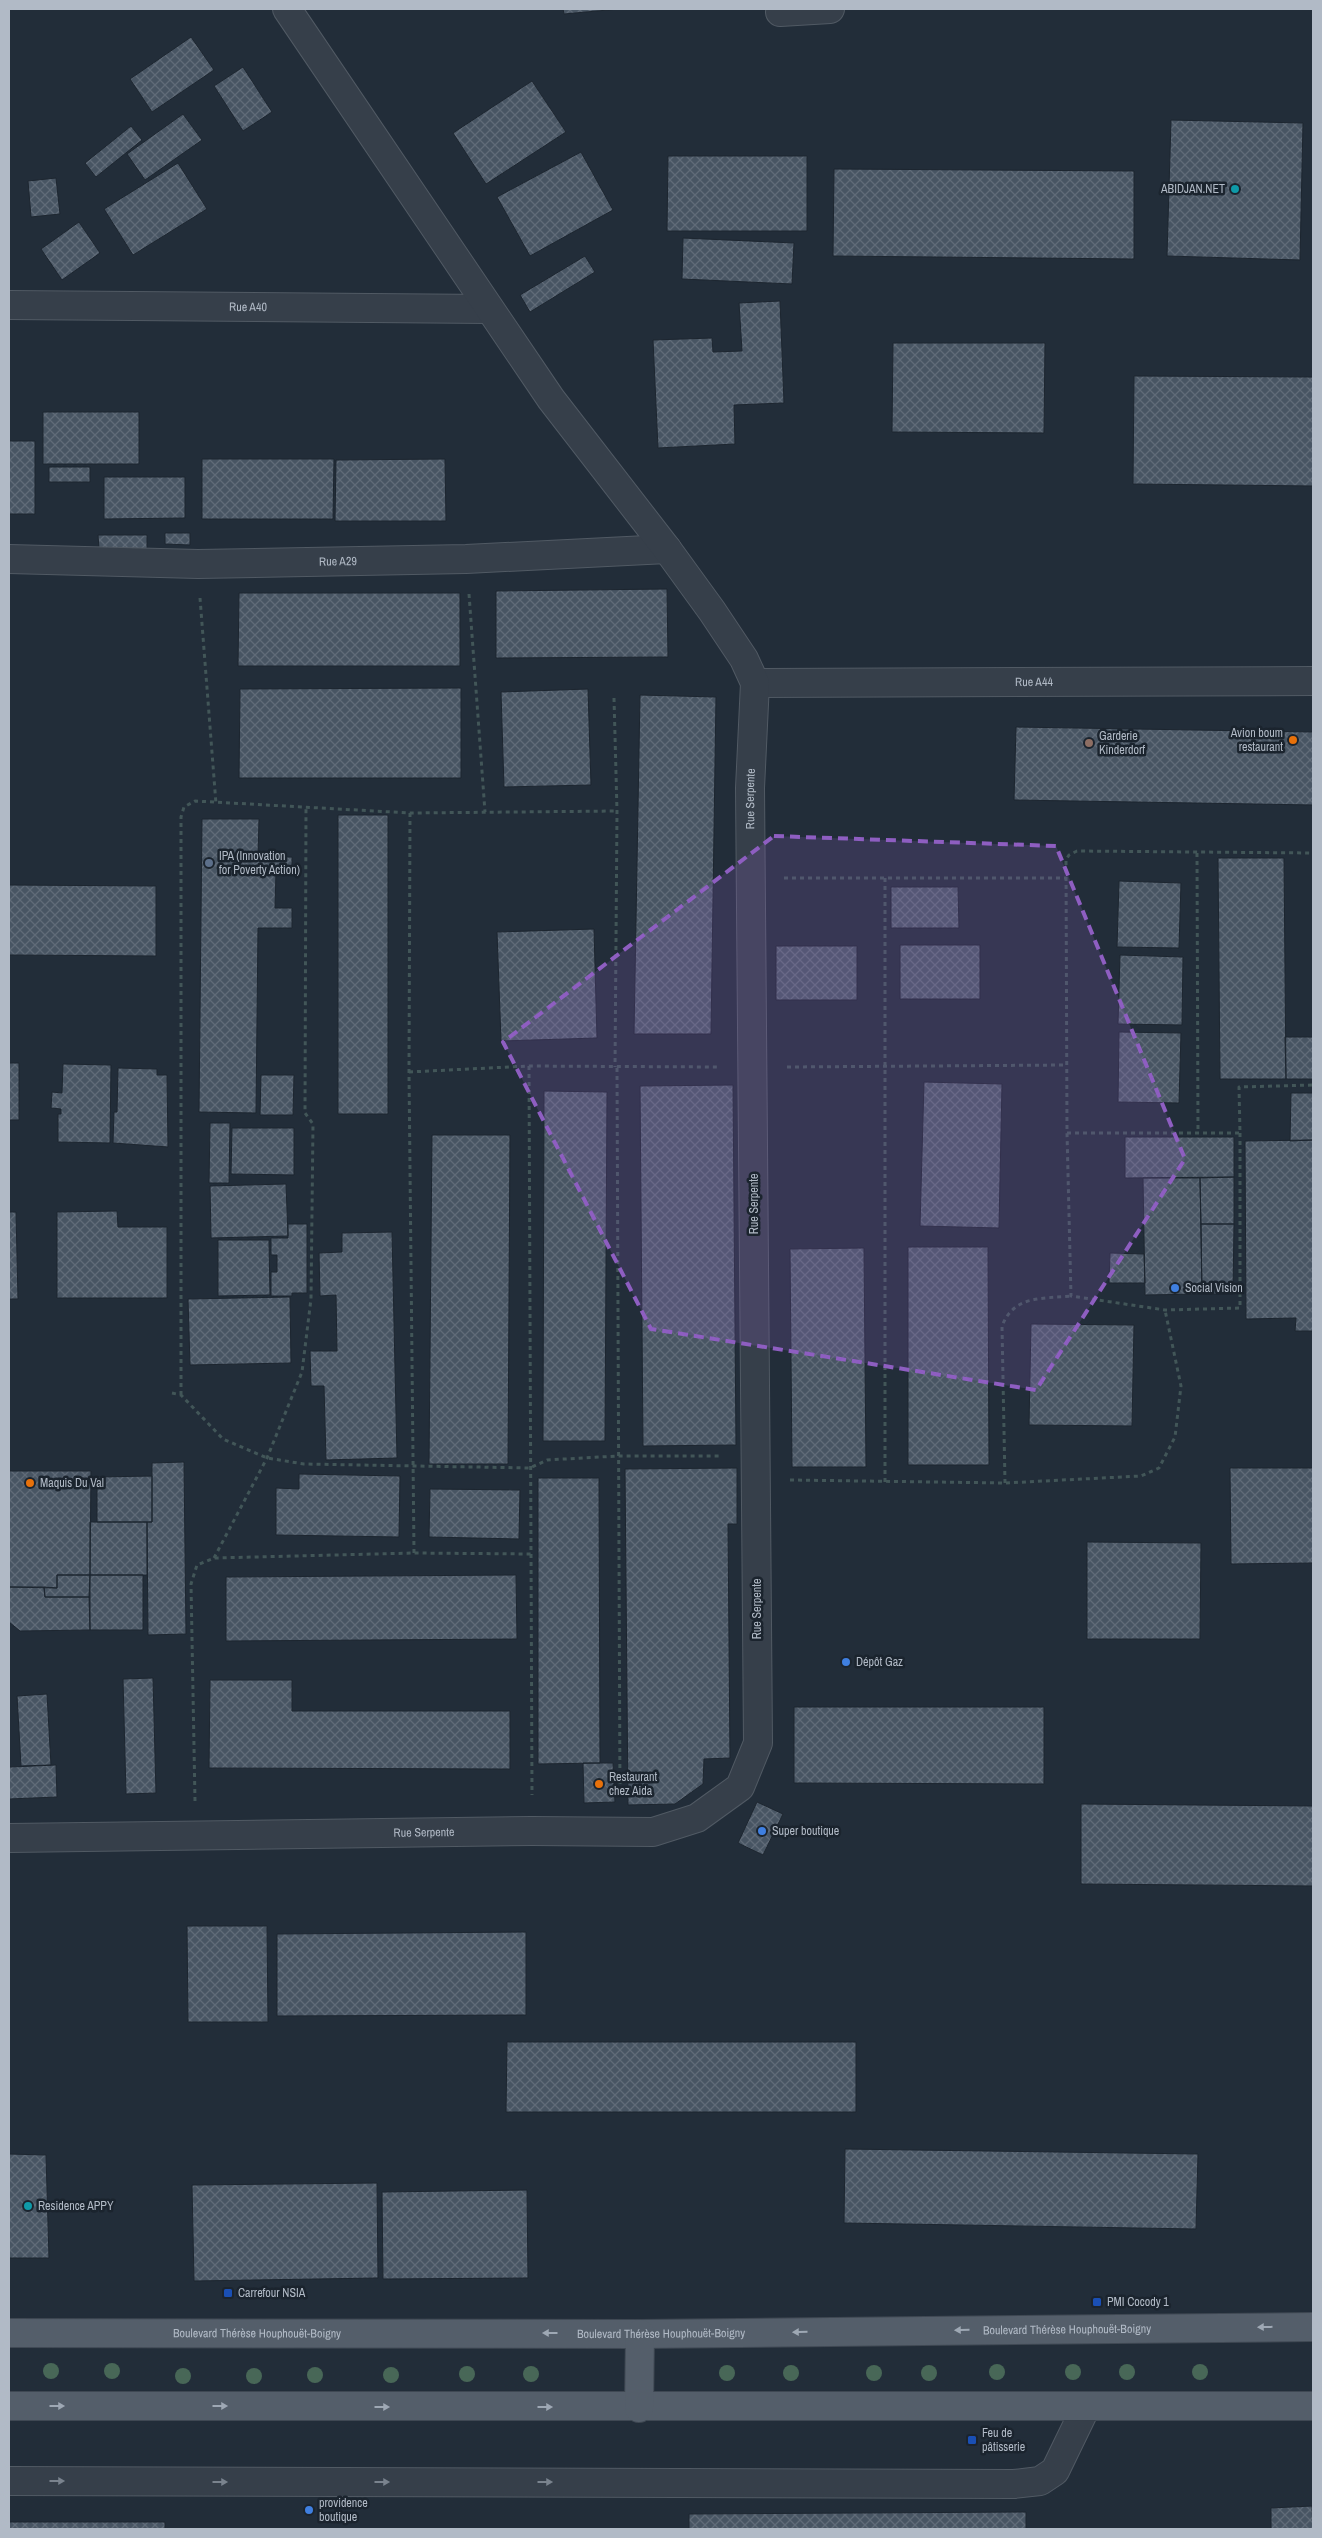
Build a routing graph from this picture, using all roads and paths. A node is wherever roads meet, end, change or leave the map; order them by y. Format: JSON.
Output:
{"nodes":[{"id":1,"x":287,"y":9,"type":"edge"},
{"id":2,"x":830,"y":9,"type":"edge"},
{"id":3,"x":780,"y":12,"type":"dead end"},
{"id":4,"x":9,"y":305,"type":"edge"},
{"id":5,"x":488,"y":309,"type":"junction"},
{"id":6,"x":667,"y":549,"type":"junction"},
{"id":7,"x":466,"y":558,"type":"junction"},
{"id":8,"x":9,"y":559,"type":"edge"},
{"id":9,"x":198,"y":564,"type":"junction"},
{"id":10,"x":1313,"y":681,"type":"edge"},
{"id":11,"x":755,"y":683,"type":"junction"},
{"id":12,"x":614,"y":698,"type":"dead end"},
{"id":13,"x":216,"y":804,"type":"junction"},
{"id":14,"x":306,"y":807,"type":"junction"},
{"id":15,"x":616,"y":811,"type":"junction"},
{"id":16,"x":485,"y":812,"type":"junction"},
{"id":17,"x":410,"y":813,"type":"junction"},
{"id":18,"x":1197,"y":853,"type":"junction"},
{"id":19,"x":1313,"y":853,"type":"edge"},
{"id":20,"x":751,"y":878,"type":"junction"},
{"id":21,"x":884,"y":878,"type":"junction"},
{"id":22,"x":1066,"y":878,"type":"junction"},
{"id":23,"x":528,"y":1066,"type":"dead end"},
{"id":24,"x":1313,"y":1085,"type":"edge"},
{"id":25,"x":1067,"y":1133,"type":"junction"},
{"id":26,"x":1198,"y":1133,"type":"junction"},
{"id":27,"x":1240,"y":1133,"type":"junction"},
{"id":28,"x":1071,"y":1296,"type":"junction"},
{"id":29,"x":1165,"y":1310,"type":"junction"},
{"id":30,"x":172,"y":1394,"type":"dead end"},
{"id":31,"x":181,"y":1395,"type":"junction"},
{"id":32,"x":618,"y":1456,"type":"junction"},
{"id":33,"x":267,"y":1458,"type":"junction"},
{"id":34,"x":412,"y":1466,"type":"junction"},
{"id":35,"x":530,"y":1468,"type":"junction"},
{"id":36,"x":756,"y":1479,"type":"junction"},
{"id":37,"x":886,"y":1483,"type":"junction"},
{"id":38,"x":1005,"y":1483,"type":"junction"},
{"id":39,"x":414,"y":1552,"type":"junction"},
{"id":40,"x":531,"y":1554,"type":"junction"},
{"id":41,"x":214,"y":1558,"type":"junction"},
{"id":42,"x":532,"y":1831,"type":"junction"},
{"id":43,"x":620,"y":1832,"type":"junction"},
{"id":44,"x":196,"y":1837,"type":"junction"},
{"id":45,"x":9,"y":1838,"type":"edge"},
{"id":46,"x":1313,"y":2327,"type":"edge"},
{"id":47,"x":9,"y":2333,"type":"edge"},
{"id":48,"x":640,"y":2334,"type":"junction"},
{"id":49,"x":9,"y":2406,"type":"edge"},
{"id":50,"x":1313,"y":2406,"type":"edge"},
{"id":51,"x":1086,"y":2407,"type":"junction"},
{"id":52,"x":639,"y":2408,"type":"junction"},
{"id":53,"x":9,"y":2481,"type":"edge"}],
"edges":[{"from":1,"to":5,"type":"street"},
{"from":2,"to":3,"type":"street"},
{"from":4,"to":5,"type":"street","name":"Rue A40"},
{"from":5,"to":6,"type":"street"},
{"from":6,"to":7,"type":"street","name":"Rue A29"},
{"from":6,"to":11,"type":"street"},
{"from":7,"to":9,"type":"street","name":"Rue A29"},
{"from":7,"to":16,"type":"path"},
{"from":8,"to":9,"type":"street","name":"Rue A29"},
{"from":9,"to":13,"type":"path"},
{"from":10,"to":11,"type":"street","name":"Rue A44"},
{"from":11,"to":20,"type":"street","name":"Rue Serpente"},
{"from":12,"to":15,"type":"path"},
{"from":13,"to":14,"type":"path"},
{"from":13,"to":31,"type":"path"},
{"from":14,"to":17,"type":"path"},
{"from":14,"to":33,"type":"path"},
{"from":15,"to":16,"type":"path"},
{"from":15,"to":32,"type":"path"},
{"from":16,"to":17,"type":"path"},
{"from":17,"to":34,"type":"path"},
{"from":18,"to":19,"type":"path"},
{"from":18,"to":22,"type":"path"},
{"from":18,"to":26,"type":"path"},
{"from":20,"to":21,"type":"path"},
{"from":20,"to":36,"type":"street","name":"Rue Serpente"},
{"from":21,"to":22,"type":"path"},
{"from":21,"to":37,"type":"path"},
{"from":22,"to":25,"type":"path"},
{"from":23,"to":35,"type":"path"},
{"from":24,"to":27,"type":"path"},
{"from":25,"to":26,"type":"path"},
{"from":25,"to":28,"type":"path"},
{"from":26,"to":27,"type":"path"},
{"from":27,"to":29,"type":"path"},
{"from":28,"to":29,"type":"path"},
{"from":28,"to":38,"type":"path"},
{"from":29,"to":38,"type":"path"},
{"from":30,"to":31,"type":"path"},
{"from":31,"to":33,"type":"path"},
{"from":32,"to":35,"type":"path"},
{"from":32,"to":36,"type":"path"},
{"from":32,"to":43,"type":"path"},
{"from":33,"to":34,"type":"path"},
{"from":33,"to":41,"type":"path"},
{"from":34,"to":35,"type":"path"},
{"from":34,"to":39,"type":"path"},
{"from":35,"to":40,"type":"path"},
{"from":36,"to":37,"type":"path"},
{"from":36,"to":43,"type":"street","name":"Rue Serpente"},
{"from":37,"to":38,"type":"path"},
{"from":39,"to":40,"type":"path"},
{"from":39,"to":41,"type":"path"},
{"from":40,"to":42,"type":"path"},
{"from":41,"to":44,"type":"path"},
{"from":42,"to":43,"type":"street","name":"Rue Serpente"},
{"from":42,"to":44,"type":"street","name":"Rue Serpente"},
{"from":44,"to":45,"type":"street","name":"Rue Serpente"},
{"from":46,"to":48,"type":"main road","name":"Boulevard Thérèse Houphouët-Boigny","one_way":true},
{"from":48,"to":47,"type":"main road","name":"Boulevard Thérèse Houphouët-Boigny","one_way":true},
{"from":48,"to":52,"type":"main road"},
{"from":49,"to":52,"type":"main road","one_way":true},
{"from":50,"to":51,"type":"main road"},
{"from":51,"to":52,"type":"main road"},
{"from":53,"to":51,"type":"street","one_way":true}]}
